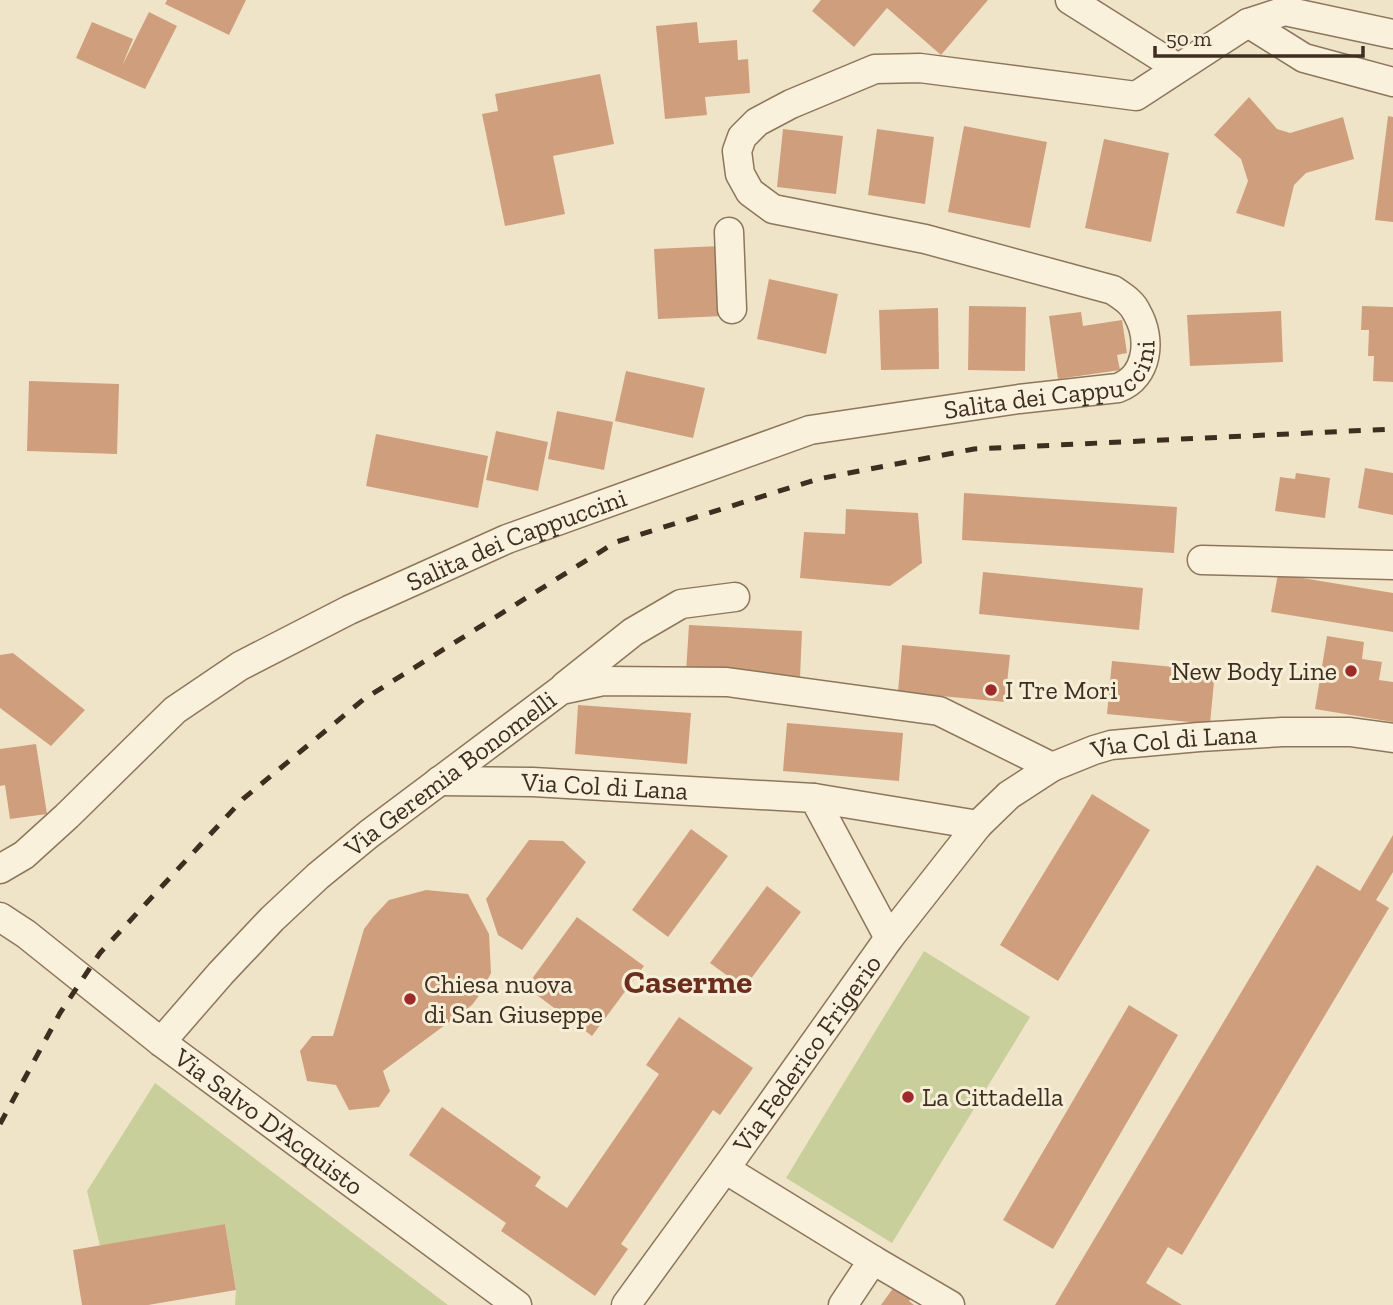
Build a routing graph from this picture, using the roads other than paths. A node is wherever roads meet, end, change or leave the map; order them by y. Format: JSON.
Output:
{"nodes":[{"id":1,"x":1070,"y":0,"type":"edge"},
{"id":2,"x":1248,"y":23,"type":"junction"},
{"id":3,"x":1393,"y":34,"type":"edge"},
{"id":4,"x":1178,"y":68,"type":"junction"},
{"id":5,"x":1393,"y":82,"type":"edge"},
{"id":6,"x":729,"y":232,"type":"dead end"},
{"id":7,"x":732,"y":309,"type":"dead end"},
{"id":8,"x":1202,"y":560,"type":"dead end"},
{"id":9,"x":1393,"y":565,"type":"edge"},
{"id":10,"x":735,"y":597,"type":"dead end"},
{"id":11,"x":561,"y":690,"type":"junction"},
{"id":12,"x":1393,"y":738,"type":"edge"},
{"id":13,"x":1052,"y":767,"type":"junction"},
{"id":14,"x":439,"y":780,"type":"junction"},
{"id":15,"x":814,"y":798,"type":"junction"},
{"id":16,"x":978,"y":825,"type":"junction"},
{"id":17,"x":0,"y":869,"type":"edge"},
{"id":18,"x":0,"y":917,"type":"edge"},
{"id":19,"x":13,"y":932,"type":"edge"},
{"id":20,"x":889,"y":938,"type":"junction"},
{"id":21,"x":161,"y":1042,"type":"junction"},
{"id":22,"x":725,"y":1169,"type":"junction"},
{"id":23,"x":873,"y":1261,"type":"junction"},
{"id":24,"x":517,"y":1305,"type":"edge"},
{"id":25,"x":626,"y":1305,"type":"edge"},
{"id":26,"x":843,"y":1305,"type":"edge"},
{"id":27,"x":950,"y":1305,"type":"edge"}],
"edges":[{"from":1,"to":4,"type":"street"},
{"from":2,"to":3,"type":"street","name":"Salita dei Cappuccini"},
{"from":2,"to":4,"type":"street","name":"Salita dei Cappuccini"},
{"from":2,"to":5,"type":"street"},
{"from":4,"to":17,"type":"street","name":"Salita dei Cappuccini"},
{"from":6,"to":7,"type":"street"},
{"from":8,"to":9,"type":"street"},
{"from":10,"to":11,"type":"street"},
{"from":11,"to":13,"type":"street","name":"Via Geremia Bonomelli"},
{"from":11,"to":14,"type":"street","name":"Via Geremia Bonomelli"},
{"from":12,"to":13,"type":"street","name":"Via Col di Lana"},
{"from":13,"to":16,"type":"street","name":"Via Col di Lana"},
{"from":14,"to":15,"type":"street","name":"Via Col di Lana"},
{"from":14,"to":21,"type":"street","name":"Via Geremia Bonomelli"},
{"from":15,"to":16,"type":"street","name":"Via Col di Lana"},
{"from":15,"to":20,"type":"street"},
{"from":16,"to":20,"type":"street","name":"Via Col di Lana"},
{"from":18,"to":19,"type":"street","name":"Via Salvo D'Acquisto"},
{"from":19,"to":21,"type":"street","name":"Via Salvo D'Acquisto"},
{"from":20,"to":22,"type":"street","name":"Via Federico Frigerio"},
{"from":21,"to":24,"type":"street","name":"Via Salvo D'Acquisto"},
{"from":22,"to":23,"type":"street"},
{"from":22,"to":25,"type":"street","name":"Via Federico Frigerio"},
{"from":23,"to":26,"type":"street"},
{"from":23,"to":27,"type":"street"}]}
